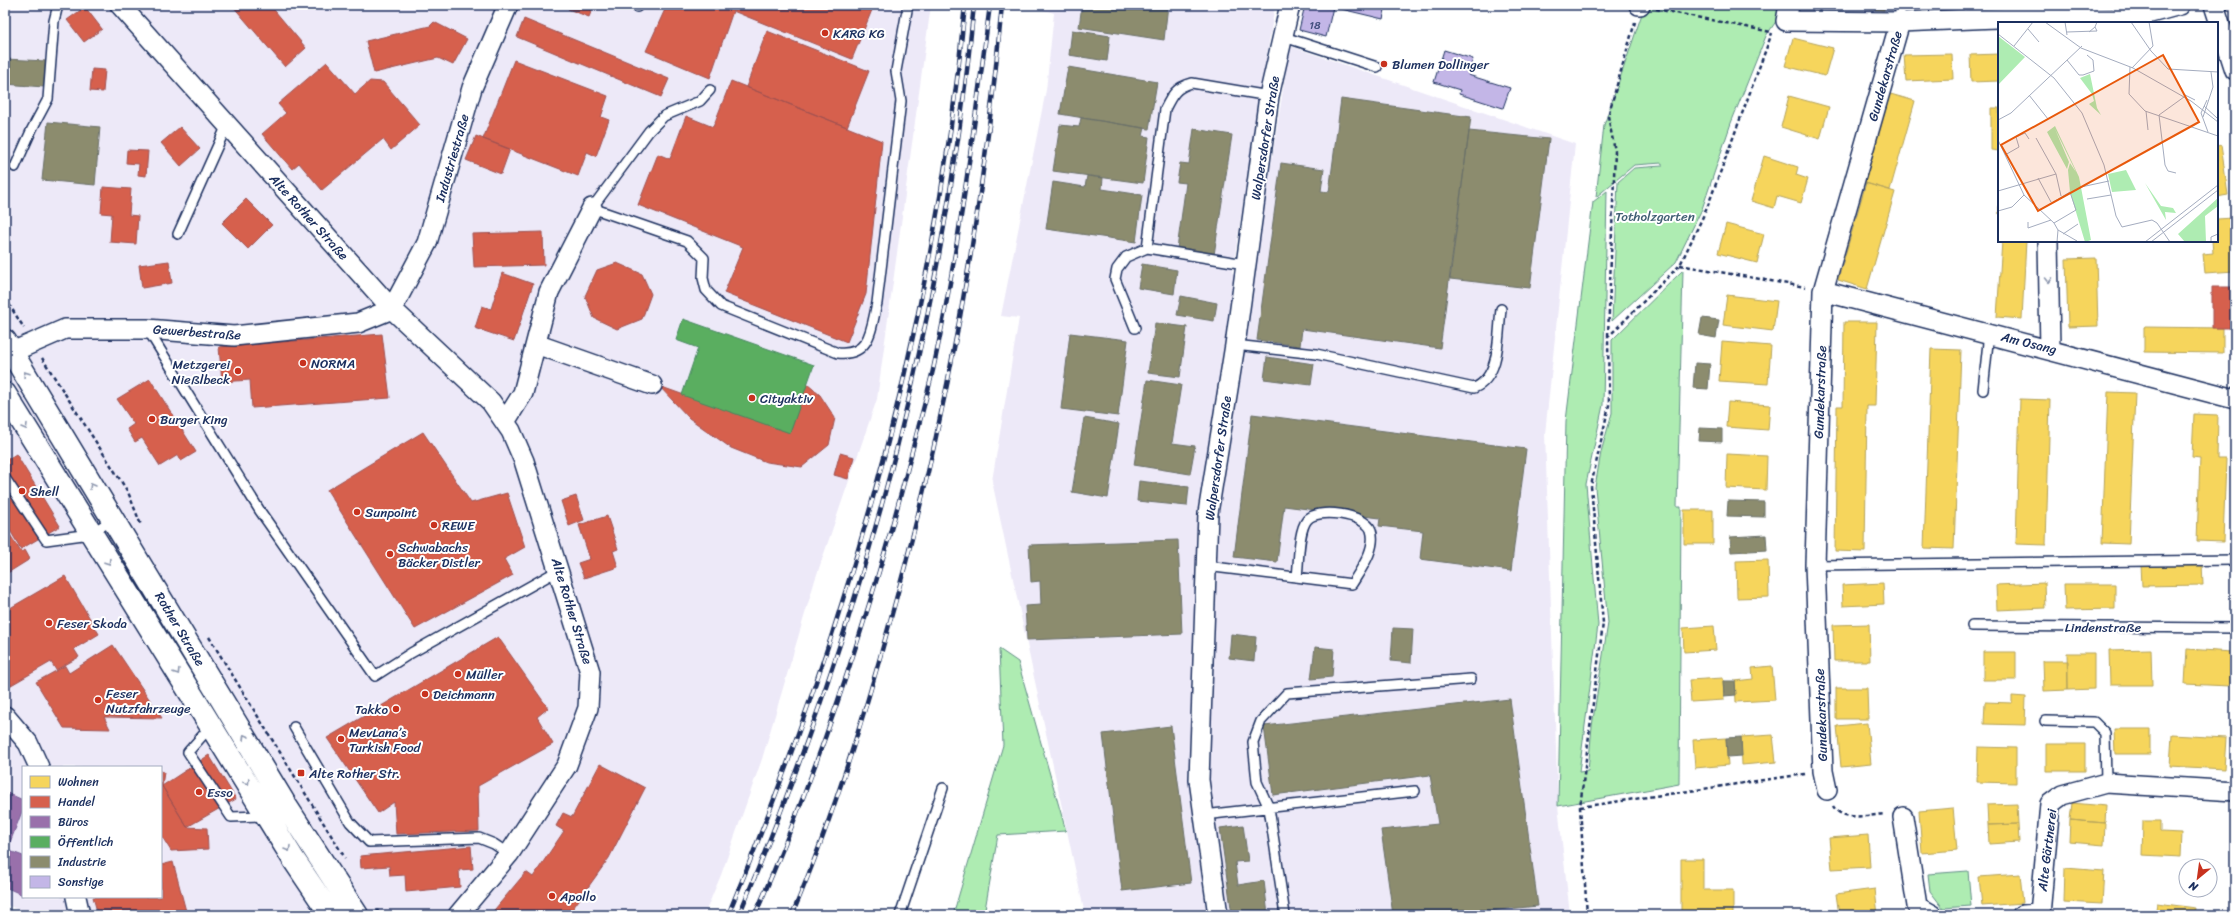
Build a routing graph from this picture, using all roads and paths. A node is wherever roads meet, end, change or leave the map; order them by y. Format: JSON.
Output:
{"nodes":[{"id":1,"x":58,"y":5,"type":"edge"},
{"id":2,"x":120,"y":5,"type":"edge"},
{"id":3,"x":508,"y":5,"type":"edge"},
{"id":4,"x":908,"y":5,"type":"edge"},
{"id":5,"x":1290,"y":5,"type":"edge"},
{"id":6,"x":1639,"y":5,"type":"edge"},
{"id":7,"x":2180,"y":5,"type":"edge"},
{"id":8,"x":2214,"y":5,"type":"edge"},
{"id":9,"x":1900,"y":14,"type":"edge"},
{"id":10,"x":1782,"y":19,"type":"edge"},
{"id":11,"x":2042,"y":19,"type":"edge"},
{"id":12,"x":1284,"y":37,"type":"junction"},
{"id":13,"x":1377,"y":67,"type":"dead end"},
{"id":14,"x":2235,"y":70,"type":"edge"},
{"id":15,"x":710,"y":90,"type":"dead end"},
{"id":16,"x":1269,"y":96,"type":"junction"},
{"id":17,"x":227,"y":125,"type":"junction"},
{"id":18,"x":16,"y":167,"type":"dead end"},
{"id":19,"x":592,"y":208,"type":"junction"},
{"id":20,"x":178,"y":234,"type":"dead end"},
{"id":21,"x":2048,"y":242,"type":"edge"},
{"id":22,"x":1147,"y":248,"type":"junction"},
{"id":23,"x":1246,"y":264,"type":"junction"},
{"id":24,"x":1680,"y":265,"type":"junction"},
{"id":25,"x":1823,"y":291,"type":"junction"},
{"id":26,"x":5,"y":298,"type":"edge"},
{"id":27,"x":392,"y":309,"type":"junction"},
{"id":28,"x":1501,"y":309,"type":"dead end"},
{"id":29,"x":1134,"y":328,"type":"dead end"},
{"id":30,"x":147,"y":329,"type":"junction"},
{"id":31,"x":1989,"y":333,"type":"junction"},
{"id":32,"x":1608,"y":336,"type":"junction"},
{"id":33,"x":32,"y":343,"type":"junction"},
{"id":34,"x":536,"y":344,"type":"junction"},
{"id":35,"x":1235,"y":345,"type":"junction"},
{"id":36,"x":2050,"y":349,"type":"junction"},
{"id":37,"x":7,"y":350,"type":"edge"},
{"id":38,"x":652,"y":385,"type":"dead end"},
{"id":39,"x":1983,"y":390,"type":"dead end"},
{"id":40,"x":5,"y":394,"type":"edge"},
{"id":41,"x":2235,"y":398,"type":"edge"},
{"id":42,"x":505,"y":422,"type":"junction"},
{"id":43,"x":5,"y":478,"type":"edge"},
{"id":44,"x":112,"y":520,"type":"junction"},
{"id":45,"x":142,"y":527,"type":"dead end"},
{"id":46,"x":90,"y":534,"type":"junction"},
{"id":47,"x":2235,"y":560,"type":"edge"},
{"id":48,"x":1815,"y":565,"type":"junction"},
{"id":49,"x":1206,"y":566,"type":"junction"},
{"id":50,"x":559,"y":570,"type":"junction"},
{"id":51,"x":1297,"y":577,"type":"junction"},
{"id":52,"x":1972,"y":626,"type":"dead end"},
{"id":53,"x":2235,"y":628,"type":"edge"},
{"id":54,"x":208,"y":635,"type":"dead end"},
{"id":55,"x":1471,"y":679,"type":"dead end"},
{"id":56,"x":5,"y":716,"type":"edge"},
{"id":57,"x":2045,"y":721,"type":"dead end"},
{"id":58,"x":211,"y":726,"type":"junction"},
{"id":59,"x":294,"y":727,"type":"dead end"},
{"id":60,"x":39,"y":766,"type":"edge"},
{"id":61,"x":1823,"y":771,"type":"junction"},
{"id":62,"x":2106,"y":783,"type":"junction"},
{"id":63,"x":944,"y":788,"type":"dead end"},
{"id":64,"x":1826,"y":790,"type":"joint"},
{"id":65,"x":2235,"y":791,"type":"edge"},
{"id":66,"x":1415,"y":792,"type":"dead end"},
{"id":67,"x":1580,"y":807,"type":"junction"},
{"id":68,"x":1269,"y":808,"type":"junction"},
{"id":69,"x":277,"y":811,"type":"junction"},
{"id":70,"x":1204,"y":815,"type":"junction"},
{"id":71,"x":1903,"y":817,"type":"joint"},
{"id":72,"x":509,"y":854,"type":"junction"},
{"id":73,"x":348,"y":862,"type":"dead end"},
{"id":74,"x":76,"y":898,"type":"edge"},
{"id":75,"x":367,"y":912,"type":"edge"},
{"id":76,"x":2031,"y":914,"type":"edge"},
{"id":77,"x":80,"y":915,"type":"edge"},
{"id":78,"x":331,"y":915,"type":"edge"},
{"id":79,"x":380,"y":915,"type":"edge"},
{"id":80,"x":458,"y":915,"type":"edge"},
{"id":81,"x":900,"y":915,"type":"edge"},
{"id":82,"x":1218,"y":915,"type":"edge"},
{"id":83,"x":1285,"y":915,"type":"edge"},
{"id":84,"x":1587,"y":915,"type":"edge"},
{"id":85,"x":1933,"y":915,"type":"edge"},
{"id":86,"x":2097,"y":915,"type":"edge"}],
"edges":[{"from":1,"to":18,"type":"lane"},
{"from":2,"to":17,"type":"street","name":"Alte Rother Straße"},
{"from":3,"to":27,"type":"street","name":"Industriestraße"},
{"from":4,"to":19,"type":"lane"},
{"from":5,"to":12,"type":"street","name":"Walpersdorfer Straße"},
{"from":6,"to":10,"type":"path"},
{"from":6,"to":32,"type":"path"},
{"from":7,"to":11,"type":"street"},
{"from":8,"to":14,"type":"street"},
{"from":9,"to":10,"type":"street"},
{"from":9,"to":11,"type":"street"},
{"from":9,"to":25,"type":"street","name":"Gundekarstraße"},
{"from":10,"to":24,"type":"path"},
{"from":12,"to":13,"type":"lane"},
{"from":12,"to":16,"type":"street","name":"Walpersdorfer Straße"},
{"from":15,"to":19,"type":"lane"},
{"from":16,"to":22,"type":"lane"},
{"from":16,"to":23,"type":"street","name":"Walpersdorfer Straße"},
{"from":17,"to":20,"type":"lane"},
{"from":17,"to":27,"type":"street","name":"Alte Rother Straße"},
{"from":19,"to":34,"type":"street"},
{"from":21,"to":36,"type":"street","one_way":true},
{"from":22,"to":23,"type":"lane"},
{"from":22,"to":29,"type":"lane"},
{"from":23,"to":35,"type":"street","name":"Walpersdorfer Straße"},
{"from":24,"to":25,"type":"path"},
{"from":24,"to":32,"type":"path"},
{"from":25,"to":31,"type":"street","name":"Am Osang"},
{"from":25,"to":48,"type":"street","name":"Gundekarstraße"},
{"from":26,"to":33,"type":"path"},
{"from":27,"to":30,"type":"street","name":"Gewerbestraße"},
{"from":27,"to":42,"type":"street","name":"Alte Rother Straße"},
{"from":28,"to":35,"type":"lane"},
{"from":30,"to":33,"type":"street","name":"Gewerbestraße"},
{"from":30,"to":50,"type":"lane"},
{"from":31,"to":36,"type":"street","name":"Am Osang"},
{"from":31,"to":39,"type":"lane"},
{"from":32,"to":67,"type":"path"},
{"from":33,"to":37,"type":"street","name":"Gewerbestraße"},
{"from":33,"to":45,"type":"path"},
{"from":34,"to":38,"type":"street"},
{"from":34,"to":42,"type":"street"},
{"from":35,"to":49,"type":"street","name":"Walpersdorfer Straße"},
{"from":36,"to":41,"type":"street","name":"Am Osang"},
{"from":44,"to":37,"type":"main road","name":"Rother Straße","one_way":true},
{"from":40,"to":46,"type":"main road","name":"Rother Straße","one_way":true},
{"from":42,"to":50,"type":"street","name":"Alte Rother Straße"},
{"from":43,"to":46,"type":"lane"},
{"from":44,"to":46,"type":"lane"},
{"from":69,"to":44,"type":"main road","name":"Rother Straße","one_way":true},
{"from":46,"to":58,"type":"main road","name":"Rother Straße","one_way":true},
{"from":47,"to":48,"type":"lane"},
{"from":48,"to":61,"type":"street","name":"Gundekarstraße"},
{"from":49,"to":51,"type":"lane"},
{"from":49,"to":70,"type":"street","name":"Walpersdorfer Straße"},
{"from":50,"to":72,"type":"street","name":"Alte Rother Straße"},
{"from":51,"to":51,"type":"lane"},
{"from":52,"to":53,"type":"lane","name":"Lindenstraße"},
{"from":54,"to":73,"type":"path"},
{"from":55,"to":68,"type":"lane"},
{"from":56,"to":60,"type":"street"},
{"from":57,"to":62,"type":"lane"},
{"from":58,"to":69,"type":"main road","name":"Rother Straße","one_way":true},
{"from":58,"to":69,"type":"lane"},
{"from":59,"to":72,"type":"lane"},
{"from":61,"to":64,"type":"street"},
{"from":61,"to":67,"type":"path"},
{"from":62,"to":65,"type":"street","name":"Alte Gärtnerei"},
{"from":62,"to":76,"type":"street","name":"Alte Gärtnerei"},
{"from":63,"to":81,"type":"lane"},
{"from":64,"to":71,"type":"path"},
{"from":66,"to":68,"type":"lane"},
{"from":67,"to":84,"type":"path"},
{"from":68,"to":70,"type":"lane"},
{"from":68,"to":83,"type":"lane"},
{"from":69,"to":75,"type":"main road","name":"Rother Straße"},
{"from":69,"to":78,"type":"main road","name":"Rother Straße","one_way":true},
{"from":70,"to":82,"type":"street","name":"Walpersdorfer Straße"},
{"from":71,"to":85,"type":"street"},
{"from":72,"to":80,"type":"street","name":"Alte Rother Straße"},
{"from":74,"to":77,"type":"street"},
{"from":75,"to":79,"type":"path"},
{"from":76,"to":86,"type":"path"}]}
